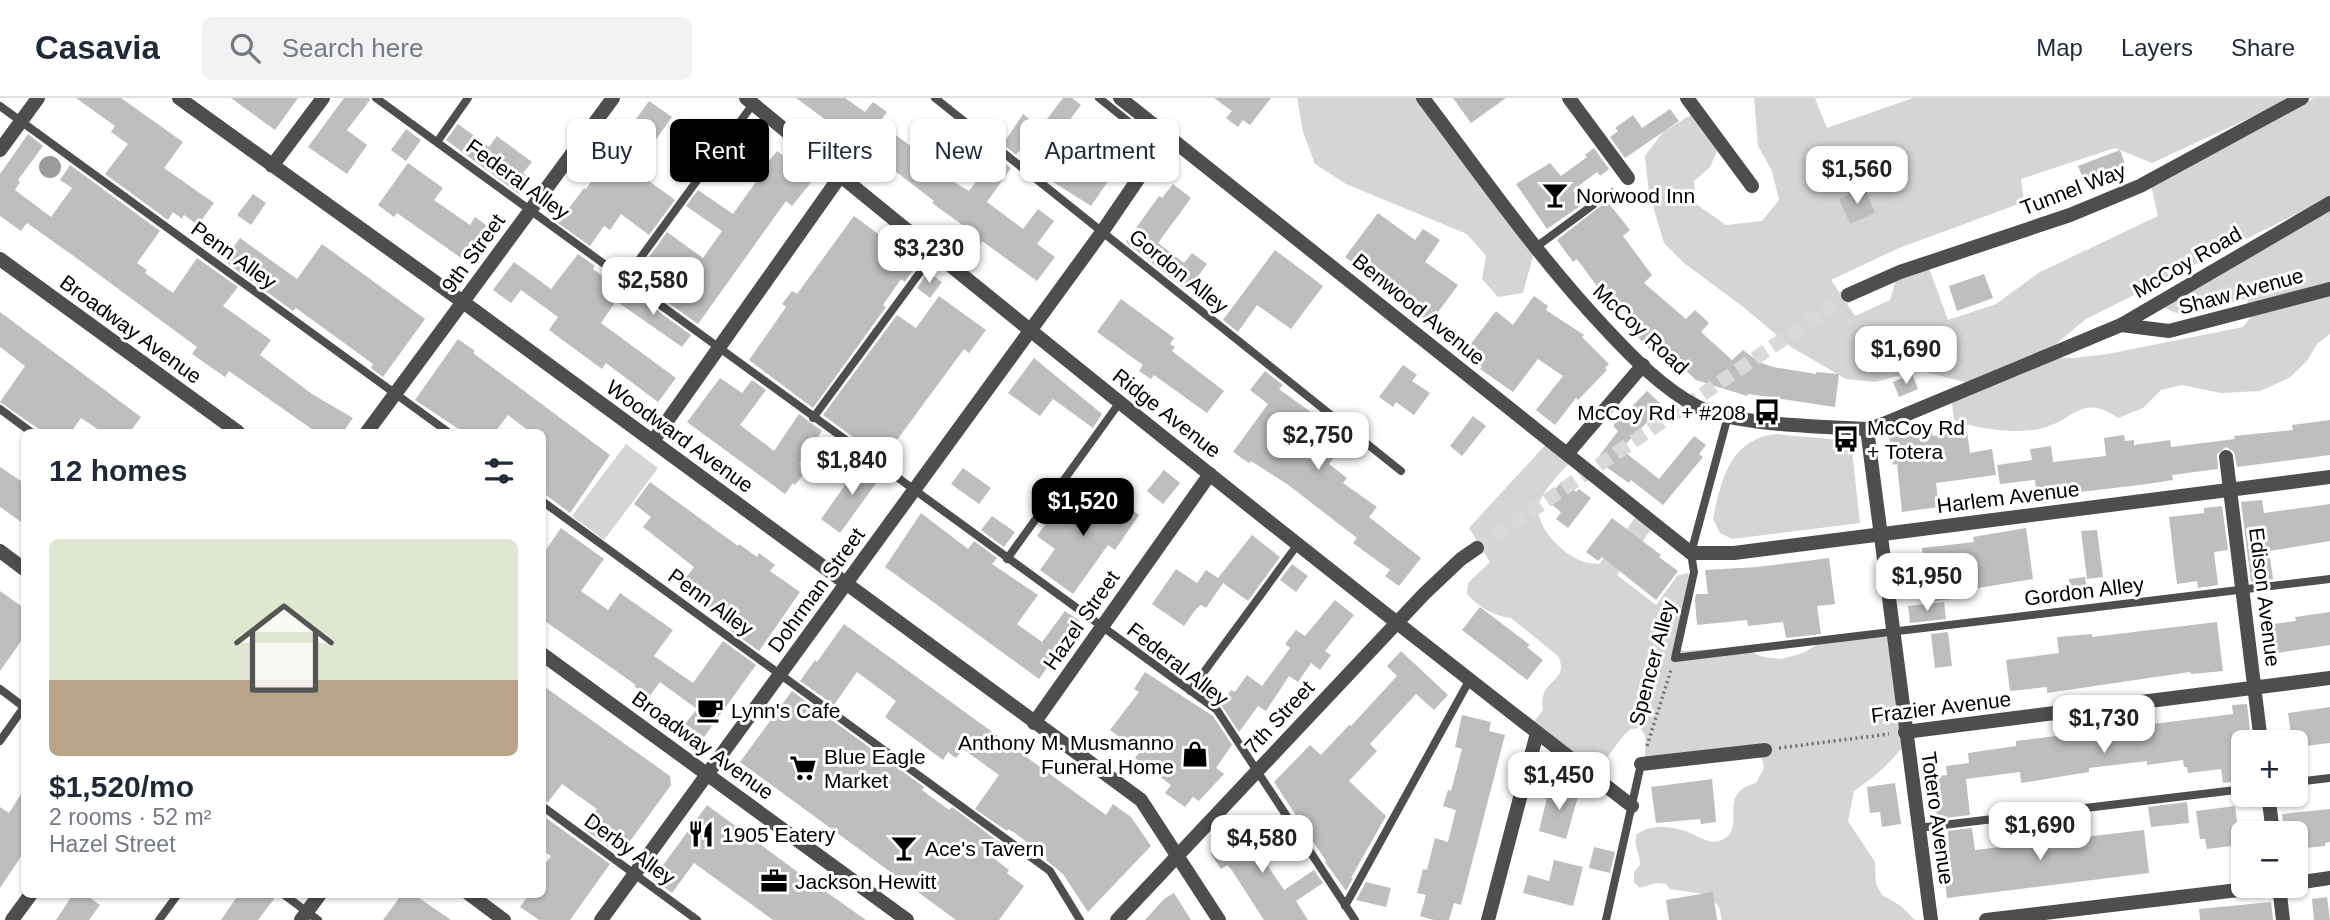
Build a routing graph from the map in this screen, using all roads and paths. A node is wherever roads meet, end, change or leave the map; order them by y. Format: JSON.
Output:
{"nodes":[{"id":1,"x":38,"y":98,"type":"edge"},
{"id":2,"x":179,"y":98,"type":"edge"},
{"id":3,"x":323,"y":98,"type":"edge"},
{"id":4,"x":376,"y":98,"type":"edge"},
{"id":5,"x":468,"y":98,"type":"edge"},
{"id":6,"x":613,"y":98,"type":"edge"},
{"id":7,"x":934,"y":98,"type":"edge"},
{"id":8,"x":1098,"y":98,"type":"edge"},
{"id":9,"x":1120,"y":98,"type":"edge"},
{"id":10,"x":1423,"y":98,"type":"edge"},
{"id":11,"x":1569,"y":98,"type":"edge"},
{"id":12,"x":1687,"y":98,"type":"edge"},
{"id":13,"x":2302,"y":98,"type":"edge"},
{"id":14,"x":750,"y":101,"type":"edge"},
{"id":15,"x":0,"y":106,"type":"edge"},
{"id":16,"x":1125,"y":119,"type":"edge"},
{"id":17,"x":21,"y":121,"type":"junction"},
{"id":18,"x":783,"y":128,"type":"edge"},
{"id":19,"x":437,"y":142,"type":"junction"},
{"id":20,"x":0,"y":150,"type":"edge"},
{"id":21,"x":272,"y":166,"type":"junction"},
{"id":22,"x":1628,"y":178,"type":"joint"},
{"id":23,"x":836,"y":182,"type":"edge"},
{"id":24,"x":849,"y":182,"type":"edge"},
{"id":25,"x":1136,"y":182,"type":"edge"},
{"id":26,"x":1752,"y":186,"type":"dead end"},
{"id":27,"x":2330,"y":203,"type":"edge"},
{"id":28,"x":1593,"y":205,"type":"joint"},
{"id":29,"x":531,"y":210,"type":"junction"},
{"id":30,"x":1102,"y":232,"type":"junction"},
{"id":31,"x":1536,"y":247,"type":"junction"},
{"id":32,"x":934,"y":252,"type":"junction"},
{"id":33,"x":0,"y":259,"type":"edge"},
{"id":34,"x":625,"y":279,"type":"junction"},
{"id":35,"x":2330,"y":289,"type":"edge"},
{"id":36,"x":1848,"y":295,"type":"tunnel mouth"},
{"id":37,"x":463,"y":302,"type":"junction"},
{"id":38,"x":2121,"y":325,"type":"junction"},
{"id":39,"x":1030,"y":331,"type":"junction"},
{"id":40,"x":719,"y":348,"type":"junction"},
{"id":41,"x":1643,"y":365,"type":"junction"},
{"id":42,"x":395,"y":394,"type":"junction"},
{"id":43,"x":1120,"y":402,"type":"junction"},
{"id":44,"x":0,"y":409,"type":"edge"},
{"id":45,"x":1728,"y":416,"type":"junction"},
{"id":46,"x":813,"y":418,"type":"junction"},
{"id":47,"x":27,"y":429,"type":"edge"},
{"id":48,"x":233,"y":429,"type":"edge"},
{"id":49,"x":370,"y":429,"type":"edge"},
{"id":50,"x":443,"y":429,"type":"edge"},
{"id":51,"x":1867,"y":429,"type":"junction"},
{"id":52,"x":653,"y":441,"type":"junction"},
{"id":53,"x":1566,"y":454,"type":"junction"},
{"id":54,"x":2226,"y":457,"type":"dead end"},
{"id":55,"x":1401,"y":471,"type":"dead end"},
{"id":56,"x":1210,"y":474,"type":"junction"},
{"id":57,"x":2330,"y":477,"type":"edge"},
{"id":58,"x":2231,"y":490,"type":"junction"},
{"id":59,"x":914,"y":491,"type":"junction"},
{"id":60,"x":546,"y":504,"type":"edge"},
{"id":61,"x":1881,"y":534,"type":"junction"},
{"id":62,"x":1298,"y":544,"type":"junction"},
{"id":63,"x":1476,"y":548,"type":"tunnel mouth"},
{"id":64,"x":0,"y":551,"type":"edge"},
{"id":65,"x":1690,"y":553,"type":"junction"},
{"id":66,"x":1007,"y":559,"type":"junction"},
{"id":67,"x":21,"y":567,"type":"edge"},
{"id":68,"x":2330,"y":579,"type":"edge"},
{"id":69,"x":846,"y":585,"type":"junction"},
{"id":70,"x":2243,"y":590,"type":"junction"},
{"id":71,"x":1397,"y":623,"type":"junction"},
{"id":72,"x":1102,"y":627,"type":"junction"},
{"id":73,"x":1893,"y":632,"type":"junction"},
{"id":74,"x":546,"y":657,"type":"edge"},
{"id":75,"x":1675,"y":657,"type":"junction"},
{"id":76,"x":781,"y":674,"type":"junction"},
{"id":77,"x":2330,"y":678,"type":"edge"},
{"id":78,"x":1469,"y":681,"type":"junction"},
{"id":79,"x":2255,"y":688,"type":"junction"},
{"id":80,"x":0,"y":689,"type":"edge"},
{"id":81,"x":1191,"y":691,"type":"junction"},
{"id":82,"x":21,"y":705,"type":"edge"},
{"id":83,"x":21,"y":711,"type":"edge"},
{"id":84,"x":1034,"y":723,"type":"junction"},
{"id":85,"x":2260,"y":730,"type":"edge"},
{"id":86,"x":1905,"y":732,"type":"junction"},
{"id":87,"x":1537,"y":733,"type":"junction"},
{"id":88,"x":0,"y":741,"type":"edge"},
{"id":89,"x":1765,"y":750,"type":"joint"},
{"id":90,"x":1641,"y":764,"type":"junction"},
{"id":91,"x":1258,"y":771,"type":"junction"},
{"id":92,"x":708,"y":775,"type":"junction"},
{"id":93,"x":2330,"y":778,"type":"edge"},
{"id":94,"x":2308,"y":781,"type":"edge"},
{"id":95,"x":2231,"y":791,"type":"edge"},
{"id":96,"x":1632,"y":806,"type":"junction"},
{"id":97,"x":546,"y":809,"type":"edge"},
{"id":98,"x":1918,"y":828,"type":"junction"},
{"id":99,"x":1177,"y":856,"type":"junction"},
{"id":100,"x":634,"y":874,"type":"junction"},
{"id":101,"x":2330,"y":878,"type":"edge"},
{"id":102,"x":2308,"y":881,"type":"edge"},
{"id":103,"x":2231,"y":891,"type":"edge"},
{"id":104,"x":28,"y":898,"type":"edge"},
{"id":105,"x":175,"y":898,"type":"edge"},
{"id":106,"x":288,"y":898,"type":"edge"},
{"id":107,"x":318,"y":898,"type":"edge"},
{"id":108,"x":474,"y":898,"type":"edge"},
{"id":109,"x":2280,"y":898,"type":"edge"},
{"id":110,"x":1345,"y":906,"type":"junction"},
{"id":111,"x":309,"y":917,"type":"edge"},
{"id":112,"x":12,"y":920,"type":"edge"},
{"id":113,"x":159,"y":920,"type":"edge"},
{"id":114,"x":504,"y":920,"type":"edge"},
{"id":115,"x":601,"y":920,"type":"edge"},
{"id":116,"x":697,"y":920,"type":"edge"},
{"id":117,"x":907,"y":920,"type":"edge"},
{"id":118,"x":1080,"y":920,"type":"edge"},
{"id":119,"x":1117,"y":920,"type":"edge"},
{"id":120,"x":1219,"y":920,"type":"edge"},
{"id":121,"x":1355,"y":920,"type":"edge"},
{"id":122,"x":1488,"y":920,"type":"edge"},
{"id":123,"x":1606,"y":920,"type":"edge"},
{"id":124,"x":1931,"y":920,"type":"edge"},
{"id":125,"x":1986,"y":920,"type":"edge"},
{"id":126,"x":2283,"y":920,"type":"edge"}],
"edges":[{"from":1,"to":17,"type":"street"},
{"from":2,"to":21,"type":"street","name":"Woodward Avenue"},
{"from":3,"to":21,"type":"street"},
{"from":4,"to":19,"type":"lane","name":"Federal Alley"},
{"from":5,"to":19,"type":"lane"},
{"from":6,"to":29,"type":"street","name":"9th Street"},
{"from":7,"to":30,"type":"lane","name":"Gordon Alley"},
{"from":8,"to":16,"type":"lane"},
{"from":9,"to":53,"type":"street","name":"Benwood Avenue"},
{"from":10,"to":31,"type":"street","name":"McCoy Road"},
{"from":11,"to":22,"type":"street"},
{"from":12,"to":26,"type":"street"},
{"from":13,"to":36,"type":"street","name":"Tunnel Way"},
{"from":14,"to":18,"type":"street","name":"Ridge Avenue"},
{"from":14,"to":34,"type":"lane"},
{"from":15,"to":17,"type":"lane","name":"Penn Alley"},
{"from":17,"to":20,"type":"street"},
{"from":17,"to":42,"type":"lane","name":"Penn Alley"},
{"from":19,"to":29,"type":"lane","name":"Federal Alley"},
{"from":21,"to":37,"type":"street","name":"Woodward Avenue"},
{"from":22,"to":28,"type":"path"},
{"from":23,"to":40,"type":"street"},
{"from":24,"to":32,"type":"street","name":"Ridge Avenue"},
{"from":25,"to":30,"type":"street","name":"Dohrman Street"},
{"from":27,"to":38,"type":"street","name":"McCoy Road"},
{"from":28,"to":31,"type":"lane"},
{"from":29,"to":34,"type":"lane","name":"Federal Alley"},
{"from":29,"to":37,"type":"street","name":"9th Street"},
{"from":30,"to":39,"type":"street","name":"Dohrman Street"},
{"from":30,"to":55,"type":"lane","name":"Gordon Alley"},
{"from":31,"to":41,"type":"street","name":"McCoy Road"},
{"from":32,"to":39,"type":"street","name":"Ridge Avenue"},
{"from":32,"to":46,"type":"lane"},
{"from":33,"to":48,"type":"street","name":"Broadway Avenue"},
{"from":34,"to":40,"type":"lane","name":"Federal Alley"},
{"from":35,"to":38,"type":"street","name":"Shaw Avenue"},
{"from":37,"to":42,"type":"street","name":"9th Street"},
{"from":37,"to":52,"type":"street","name":"Woodward Avenue"},
{"from":38,"to":51,"type":"street","name":"McCoy Road"},
{"from":39,"to":43,"type":"street","name":"Ridge Avenue"},
{"from":39,"to":59,"type":"street","name":"Dohrman Street"},
{"from":40,"to":46,"type":"lane","name":"Federal Alley"},
{"from":40,"to":52,"type":"street"},
{"from":41,"to":45,"type":"street","name":"McCoy Road"},
{"from":41,"to":53,"type":"street"},
{"from":42,"to":49,"type":"street","name":"9th Street"},
{"from":42,"to":50,"type":"lane","name":"Penn Alley"},
{"from":43,"to":56,"type":"street","name":"Ridge Avenue"},
{"from":43,"to":66,"type":"lane"},
{"from":44,"to":47,"type":"lane"},
{"from":45,"to":51,"type":"street","name":"McCoy Road"},
{"from":45,"to":65,"type":"lane","name":"Spencer Alley"},
{"from":46,"to":59,"type":"lane","name":"Federal Alley"},
{"from":51,"to":61,"type":"street","name":"Totero Avenue"},
{"from":52,"to":69,"type":"street","name":"Woodward Avenue"},
{"from":53,"to":65,"type":"street","name":"Benwood Avenue"},
{"from":54,"to":58,"type":"street","name":"Edison Avenue"},
{"from":56,"to":62,"type":"street","name":"Ridge Avenue"},
{"from":56,"to":72,"type":"street","name":"Hazel Street"},
{"from":57,"to":58,"type":"street","name":"Harlem Avenue"},
{"from":58,"to":61,"type":"street","name":"Harlem Avenue"},
{"from":58,"to":70,"type":"street","name":"Edison Avenue"},
{"from":59,"to":66,"type":"lane","name":"Federal Alley"},
{"from":59,"to":69,"type":"street","name":"Dohrman Street"},
{"from":60,"to":76,"type":"lane","name":"Penn Alley"},
{"from":61,"to":65,"type":"street","name":"Harlem Avenue"},
{"from":61,"to":73,"type":"street","name":"Totero Avenue"},
{"from":62,"to":71,"type":"street","name":"Ridge Avenue"},
{"from":62,"to":81,"type":"lane"},
{"from":63,"to":71,"type":"street","name":"7th Street"},
{"from":64,"to":67,"type":"street"},
{"from":65,"to":75,"type":"lane","name":"Spencer Alley"},
{"from":66,"to":72,"type":"lane","name":"Federal Alley"},
{"from":68,"to":70,"type":"lane","name":"Gordon Alley"},
{"from":69,"to":76,"type":"street","name":"Dohrman Street"},
{"from":69,"to":84,"type":"street","name":"Woodward Avenue"},
{"from":70,"to":73,"type":"lane","name":"Gordon Alley"},
{"from":70,"to":79,"type":"street","name":"Edison Avenue"},
{"from":71,"to":78,"type":"street","name":"Ridge Avenue"},
{"from":71,"to":91,"type":"street","name":"7th Street"},
{"from":72,"to":81,"type":"lane","name":"Federal Alley"},
{"from":72,"to":84,"type":"street","name":"Hazel Street"},
{"from":73,"to":75,"type":"lane","name":"Gordon Alley"},
{"from":73,"to":86,"type":"street","name":"Totero Avenue"},
{"from":74,"to":92,"type":"street","name":"Broadway Avenue"},
{"from":75,"to":90,"type":"path","name":"Spencer Alley"},
{"from":76,"to":92,"type":"street","name":"Dohrman Street"},
{"from":76,"to":118,"type":"lane","name":"Penn Alley"},
{"from":77,"to":79,"type":"street","name":"Frazier Avenue"},
{"from":78,"to":87,"type":"street","name":"Ridge Avenue"},
{"from":78,"to":110,"type":"lane"},
{"from":79,"to":85,"type":"street","name":"Edison Avenue"},
{"from":79,"to":86,"type":"street","name":"Frazier Avenue"},
{"from":80,"to":82,"type":"lane"},
{"from":81,"to":91,"type":"lane","name":"Federal Alley"},
{"from":83,"to":88,"type":"lane"},
{"from":84,"to":99,"type":"street","name":"Woodward Avenue"},
{"from":86,"to":89,"type":"path","name":"Frazier Avenue"},
{"from":86,"to":98,"type":"street","name":"Totero Avenue"},
{"from":87,"to":96,"type":"street","name":"Ridge Avenue"},
{"from":87,"to":122,"type":"street"},
{"from":89,"to":90,"type":"street"},
{"from":90,"to":96,"type":"lane"},
{"from":91,"to":99,"type":"street","name":"7th Street"},
{"from":91,"to":110,"type":"lane","name":"Federal Alley"},
{"from":92,"to":100,"type":"street","name":"Dohrman Street"},
{"from":92,"to":117,"type":"street","name":"Broadway Avenue"},
{"from":93,"to":94,"type":"lane"},
{"from":95,"to":98,"type":"lane"},
{"from":96,"to":123,"type":"lane"},
{"from":97,"to":100,"type":"lane","name":"Derby Alley"},
{"from":98,"to":124,"type":"street","name":"Totero Avenue"},
{"from":99,"to":119,"type":"street","name":"7th Street"},
{"from":99,"to":120,"type":"street","name":"Woodward Avenue"},
{"from":100,"to":115,"type":"street","name":"Dohrman Street"},
{"from":100,"to":116,"type":"lane","name":"Derby Alley"},
{"from":101,"to":102,"type":"street"},
{"from":103,"to":125,"type":"street"},
{"from":104,"to":112,"type":"street"},
{"from":105,"to":113,"type":"lane"},
{"from":106,"to":111,"type":"lane"},
{"from":107,"to":111,"type":"street"},
{"from":108,"to":114,"type":"street"},
{"from":109,"to":126,"type":"street"},
{"from":110,"to":121,"type":"lane","name":"Federal Alley"}]}
